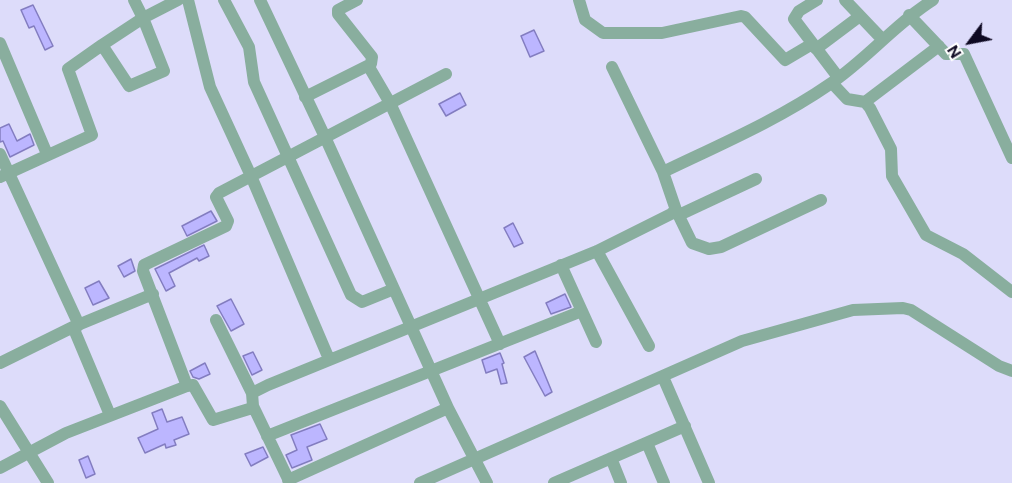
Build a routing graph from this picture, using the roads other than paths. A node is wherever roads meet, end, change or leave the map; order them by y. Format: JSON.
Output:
{"nodes":[{"id":1,"x":134,"y":0,"type":"edge"},
{"id":2,"x":178,"y":0,"type":"edge"},
{"id":3,"x":188,"y":0,"type":"edge"},
{"id":4,"x":224,"y":0,"type":"edge"},
{"id":5,"x":260,"y":0,"type":"edge"},
{"id":6,"x":579,"y":0,"type":"edge"},
{"id":7,"x":817,"y":0,"type":"edge"},
{"id":8,"x":845,"y":0,"type":"edge"},
{"id":9,"x":933,"y":0,"type":"edge"},
{"id":10,"x":350,"y":1,"type":"edge"},
{"id":11,"x":909,"y":15,"type":"junction"},
{"id":12,"x":860,"y":16,"type":"junction"},
{"id":13,"x":142,"y":18,"type":"junction"},
{"id":14,"x":882,"y":39,"type":"junction"},
{"id":15,"x":0,"y":43,"type":"edge"},
{"id":16,"x":102,"y":45,"type":"junction"},
{"id":17,"x":939,"y":46,"type":"junction"},
{"id":18,"x":814,"y":47,"type":"junction"},
{"id":19,"x":369,"y":67,"type":"junction"},
{"id":20,"x":612,"y":68,"type":"dead end"},
{"id":21,"x":446,"y":74,"type":"dead end"},
{"id":22,"x":835,"y":80,"type":"junction"},
{"id":23,"x":305,"y":96,"type":"junction"},
{"id":24,"x":865,"y":102,"type":"junction"},
{"id":25,"x":390,"y":103,"type":"junction"},
{"id":26,"x":326,"y":137,"type":"junction"},
{"id":27,"x":0,"y":154,"type":"edge"},
{"id":28,"x":47,"y":154,"type":"junction"},
{"id":29,"x":288,"y":156,"type":"junction"},
{"id":30,"x":1012,"y":158,"type":"edge"},
{"id":31,"x":663,"y":172,"type":"junction"},
{"id":32,"x":5,"y":175,"type":"edge"},
{"id":33,"x":251,"y":176,"type":"junction"},
{"id":34,"x":756,"y":179,"type":"dead end"},
{"id":35,"x":821,"y":200,"type":"dead end"},
{"id":36,"x":678,"y":212,"type":"junction"},
{"id":37,"x":597,"y":251,"type":"junction"},
{"id":38,"x":561,"y":265,"type":"junction"},
{"id":39,"x":394,"y":289,"type":"junction"},
{"id":40,"x":1012,"y":292,"type":"edge"},
{"id":41,"x":153,"y":294,"type":"junction"},
{"id":42,"x":480,"y":298,"type":"junction"},
{"id":43,"x":582,"y":311,"type":"junction"},
{"id":44,"x":216,"y":320,"type":"dead end"},
{"id":45,"x":76,"y":326,"type":"junction"},
{"id":46,"x":412,"y":326,"type":"junction"},
{"id":47,"x":596,"y":342,"type":"dead end"},
{"id":48,"x":500,"y":344,"type":"junction"},
{"id":49,"x":649,"y":346,"type":"dead end"},
{"id":50,"x":329,"y":359,"type":"junction"},
{"id":51,"x":0,"y":362,"type":"edge"},
{"id":52,"x":1012,"y":371,"type":"edge"},
{"id":53,"x":432,"y":372,"type":"junction"},
{"id":54,"x":663,"y":377,"type":"junction"},
{"id":55,"x":188,"y":386,"type":"junction"},
{"id":56,"x":252,"y":393,"type":"junction"},
{"id":57,"x":0,"y":406,"type":"edge"},
{"id":58,"x":253,"y":406,"type":"junction"},
{"id":59,"x":448,"y":408,"type":"junction"},
{"id":60,"x":110,"y":415,"type":"junction"},
{"id":61,"x":685,"y":426,"type":"junction"},
{"id":62,"x":267,"y":436,"type":"junction"},
{"id":63,"x":647,"y":443,"type":"junction"},
{"id":64,"x":28,"y":453,"type":"junction"},
{"id":65,"x":611,"y":458,"type":"junction"},
{"id":66,"x":476,"y":459,"type":"junction"},
{"id":67,"x":0,"y":468,"type":"edge"},
{"id":68,"x":289,"y":482,"type":"edge"},
{"id":69,"x":48,"y":483,"type":"edge"},
{"id":70,"x":420,"y":483,"type":"edge"},
{"id":71,"x":487,"y":483,"type":"edge"},
{"id":72,"x":554,"y":483,"type":"edge"},
{"id":73,"x":621,"y":483,"type":"edge"},
{"id":74,"x":664,"y":483,"type":"edge"},
{"id":75,"x":709,"y":483,"type":"edge"}],
"edges":[{"from":1,"to":13,"type":"street"},
{"from":2,"to":13,"type":"street"},
{"from":3,"to":33,"type":"street"},
{"from":4,"to":29,"type":"street"},
{"from":5,"to":23,"type":"street"},
{"from":6,"to":18,"type":"street"},
{"from":7,"to":18,"type":"street"},
{"from":8,"to":12,"type":"street"},
{"from":9,"to":11,"type":"street"},
{"from":10,"to":19,"type":"street"},
{"from":11,"to":14,"type":"street"},
{"from":11,"to":17,"type":"street"},
{"from":12,"to":14,"type":"street"},
{"from":12,"to":18,"type":"street"},
{"from":13,"to":16,"type":"street"},
{"from":13,"to":16,"type":"street"},
{"from":14,"to":22,"type":"street"},
{"from":15,"to":28,"type":"street"},
{"from":16,"to":28,"type":"street"},
{"from":17,"to":24,"type":"street"},
{"from":17,"to":30,"type":"street"},
{"from":18,"to":22,"type":"street"},
{"from":19,"to":23,"type":"street"},
{"from":19,"to":25,"type":"street"},
{"from":20,"to":31,"type":"street"},
{"from":21,"to":25,"type":"street"},
{"from":22,"to":24,"type":"street"},
{"from":22,"to":31,"type":"street"},
{"from":23,"to":26,"type":"street"},
{"from":24,"to":40,"type":"street"},
{"from":25,"to":26,"type":"street"},
{"from":25,"to":42,"type":"street"},
{"from":26,"to":29,"type":"street"},
{"from":26,"to":39,"type":"street"},
{"from":27,"to":32,"type":"street"},
{"from":28,"to":32,"type":"street"},
{"from":29,"to":33,"type":"street"},
{"from":29,"to":39,"type":"street"},
{"from":31,"to":36,"type":"street"},
{"from":32,"to":45,"type":"street"},
{"from":33,"to":41,"type":"street"},
{"from":33,"to":50,"type":"street"},
{"from":34,"to":36,"type":"street"},
{"from":35,"to":36,"type":"street"},
{"from":36,"to":37,"type":"street"},
{"from":37,"to":38,"type":"street"},
{"from":37,"to":49,"type":"street"},
{"from":38,"to":42,"type":"street"},
{"from":38,"to":43,"type":"street"},
{"from":39,"to":46,"type":"street"},
{"from":41,"to":45,"type":"street"},
{"from":41,"to":55,"type":"street"},
{"from":42,"to":46,"type":"street"},
{"from":42,"to":48,"type":"street"},
{"from":43,"to":47,"type":"street"},
{"from":43,"to":48,"type":"street"},
{"from":44,"to":56,"type":"street"},
{"from":45,"to":51,"type":"street"},
{"from":45,"to":60,"type":"street"},
{"from":46,"to":50,"type":"street"},
{"from":46,"to":53,"type":"street"},
{"from":48,"to":53,"type":"street"},
{"from":50,"to":56,"type":"street"},
{"from":52,"to":54,"type":"street"},
{"from":53,"to":59,"type":"street"},
{"from":53,"to":62,"type":"street"},
{"from":54,"to":61,"type":"street"},
{"from":54,"to":66,"type":"street"},
{"from":55,"to":58,"type":"street"},
{"from":55,"to":60,"type":"street"},
{"from":56,"to":58,"type":"street"},
{"from":57,"to":64,"type":"street"},
{"from":58,"to":62,"type":"street"},
{"from":59,"to":66,"type":"street"},
{"from":59,"to":68,"type":"street"},
{"from":60,"to":64,"type":"street"},
{"from":61,"to":63,"type":"street"},
{"from":61,"to":75,"type":"street"},
{"from":62,"to":68,"type":"street"},
{"from":63,"to":65,"type":"street"},
{"from":63,"to":74,"type":"street"},
{"from":64,"to":67,"type":"street"},
{"from":64,"to":69,"type":"street"},
{"from":65,"to":72,"type":"street"},
{"from":65,"to":73,"type":"street"},
{"from":66,"to":70,"type":"street"},
{"from":66,"to":71,"type":"street"}]}
